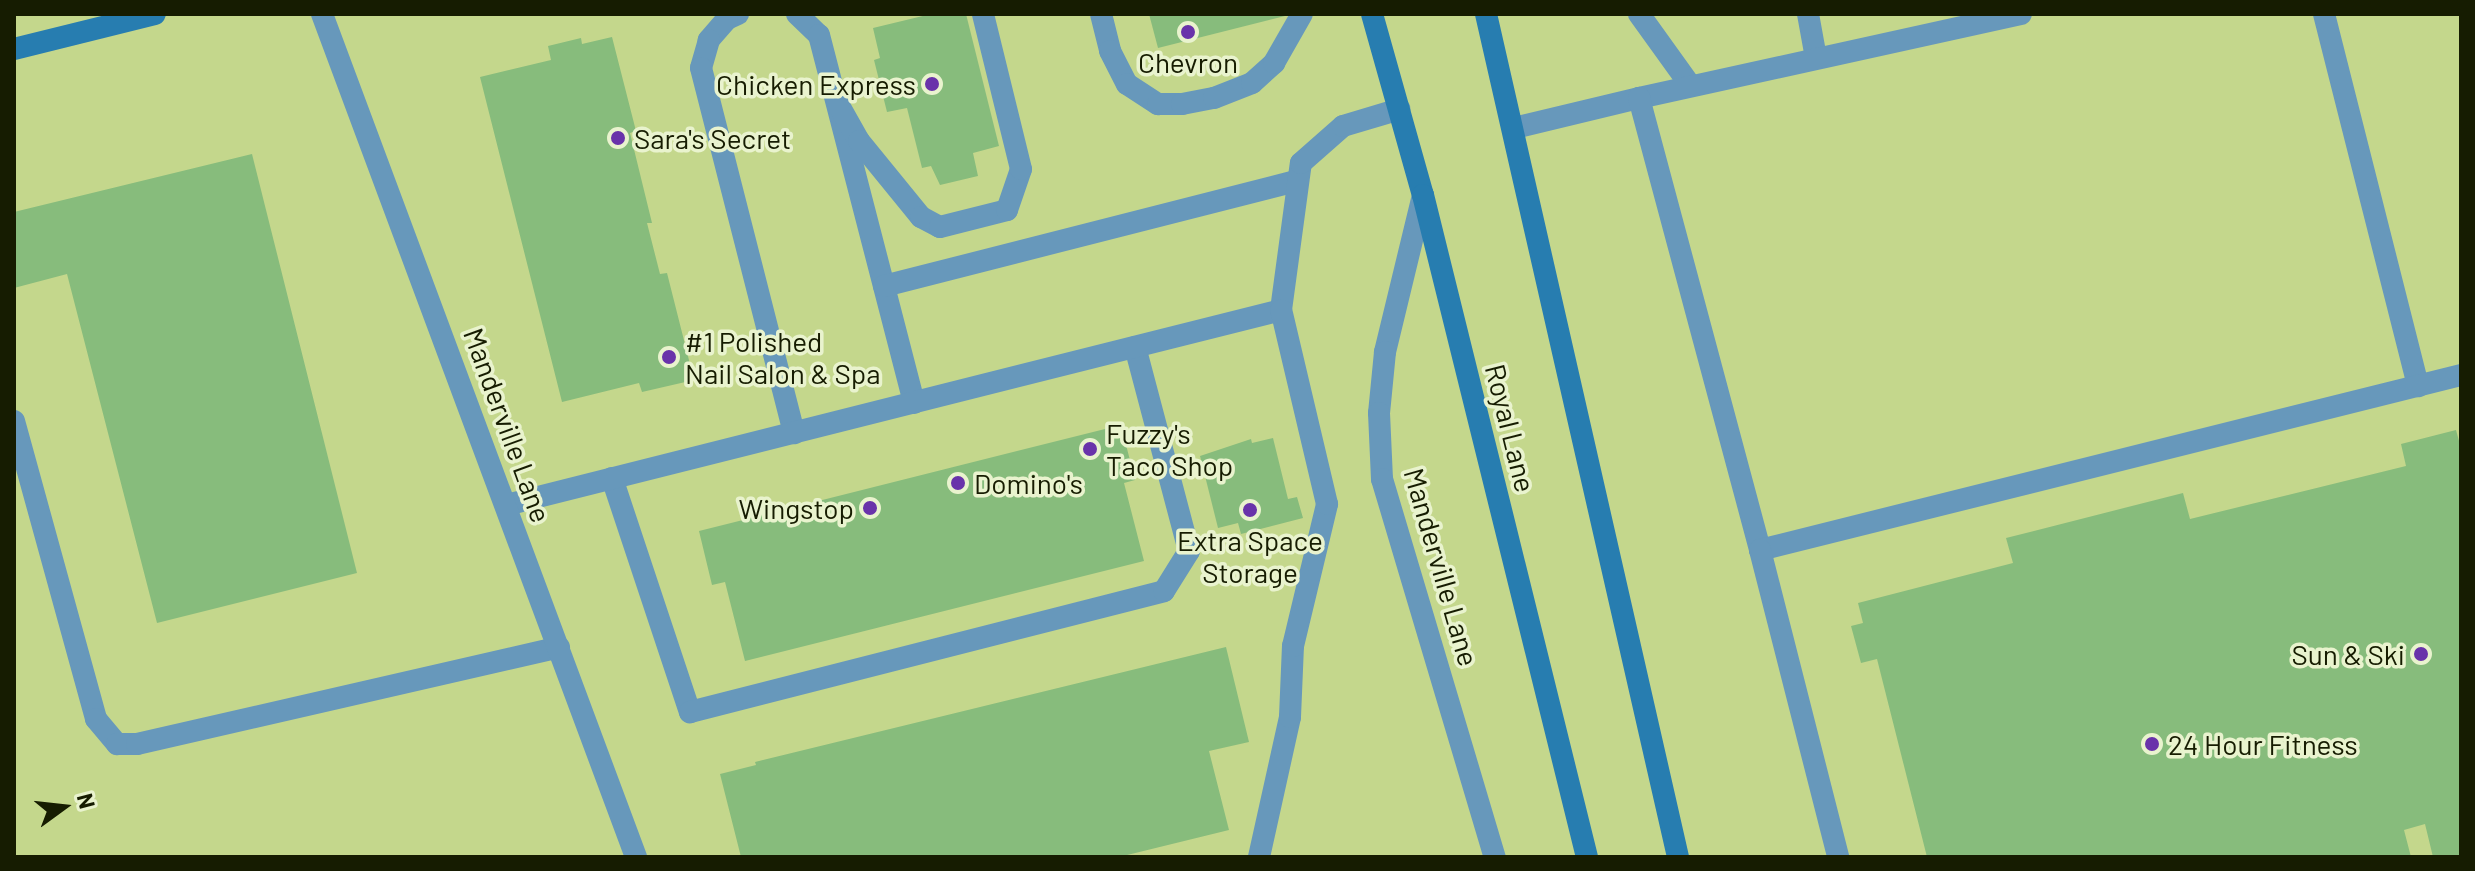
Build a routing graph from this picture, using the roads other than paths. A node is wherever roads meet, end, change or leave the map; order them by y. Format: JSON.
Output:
{"nodes":[{"id":1,"x":155,"y":14,"type":"edge"},
{"id":2,"x":322,"y":14,"type":"edge"},
{"id":3,"x":738,"y":14,"type":"edge"},
{"id":4,"x":983,"y":14,"type":"edge"},
{"id":5,"x":1101,"y":14,"type":"edge"},
{"id":6,"x":1302,"y":14,"type":"edge"},
{"id":7,"x":1372,"y":14,"type":"edge"},
{"id":8,"x":1486,"y":14,"type":"edge"},
{"id":9,"x":1639,"y":14,"type":"edge"},
{"id":10,"x":1808,"y":14,"type":"edge"},
{"id":11,"x":2021,"y":14,"type":"edge"},
{"id":12,"x":2324,"y":14,"type":"edge"},
{"id":13,"x":805,"y":15,"type":"edge"},
{"id":14,"x":14,"y":49,"type":"edge"},
{"id":15,"x":1816,"y":58,"type":"junction"},
{"id":16,"x":1690,"y":85,"type":"junction"},
{"id":17,"x":1639,"y":98,"type":"junction"},
{"id":18,"x":837,"y":102,"type":"junction"},
{"id":19,"x":1400,"y":109,"type":"junction"},
{"id":20,"x":1514,"y":128,"type":"junction"},
{"id":21,"x":1297,"y":181,"type":"junction"},
{"id":22,"x":1423,"y":195,"type":"junction"},
{"id":23,"x":884,"y":286,"type":"junction"},
{"id":24,"x":1281,"y":310,"type":"junction"},
{"id":25,"x":1135,"y":347,"type":"junction"},
{"id":26,"x":2461,"y":375,"type":"edge"},
{"id":27,"x":2418,"y":386,"type":"junction"},
{"id":28,"x":914,"y":403,"type":"junction"},
{"id":29,"x":14,"y":421,"type":"edge"},
{"id":30,"x":794,"y":433,"type":"junction"},
{"id":31,"x":612,"y":478,"type":"junction"},
{"id":32,"x":506,"y":505,"type":"junction"},
{"id":33,"x":1760,"y":550,"type":"junction"},
{"id":34,"x":559,"y":647,"type":"junction"},
{"id":35,"x":636,"y":857,"type":"edge"},
{"id":36,"x":1259,"y":857,"type":"edge"},
{"id":37,"x":1495,"y":857,"type":"edge"},
{"id":38,"x":1587,"y":857,"type":"edge"},
{"id":39,"x":1678,"y":857,"type":"edge"},
{"id":40,"x":1838,"y":857,"type":"edge"}],
"edges":[{"from":1,"to":14,"type":"main road"},
{"from":2,"to":32,"type":"street","name":"Manderville Lane"},
{"from":3,"to":30,"type":"street"},
{"from":4,"to":18,"type":"street"},
{"from":5,"to":6,"type":"street"},
{"from":7,"to":19,"type":"main road","name":"Royal Lane"},
{"from":8,"to":20,"type":"main road"},
{"from":9,"to":16,"type":"street"},
{"from":10,"to":15,"type":"street"},
{"from":11,"to":15,"type":"street"},
{"from":12,"to":27,"type":"street"},
{"from":13,"to":18,"type":"street"},
{"from":15,"to":16,"type":"street"},
{"from":16,"to":17,"type":"street"},
{"from":17,"to":20,"type":"street"},
{"from":17,"to":33,"type":"street"},
{"from":18,"to":23,"type":"street"},
{"from":19,"to":21,"type":"street"},
{"from":19,"to":22,"type":"main road","name":"Royal Lane"},
{"from":20,"to":39,"type":"main road"},
{"from":21,"to":23,"type":"street"},
{"from":21,"to":24,"type":"street"},
{"from":22,"to":37,"type":"street","name":"Manderville Lane"},
{"from":22,"to":38,"type":"main road","name":"Royal Lane"},
{"from":23,"to":28,"type":"street"},
{"from":24,"to":25,"type":"street"},
{"from":24,"to":36,"type":"street"},
{"from":25,"to":28,"type":"street"},
{"from":25,"to":31,"type":"street"},
{"from":26,"to":27,"type":"street"},
{"from":27,"to":33,"type":"street"},
{"from":28,"to":30,"type":"street"},
{"from":29,"to":34,"type":"street"},
{"from":30,"to":31,"type":"street"},
{"from":31,"to":32,"type":"street"},
{"from":32,"to":34,"type":"street","name":"Manderville Lane"},
{"from":33,"to":40,"type":"street"},
{"from":34,"to":35,"type":"street","name":"Manderville Lane"}]}
